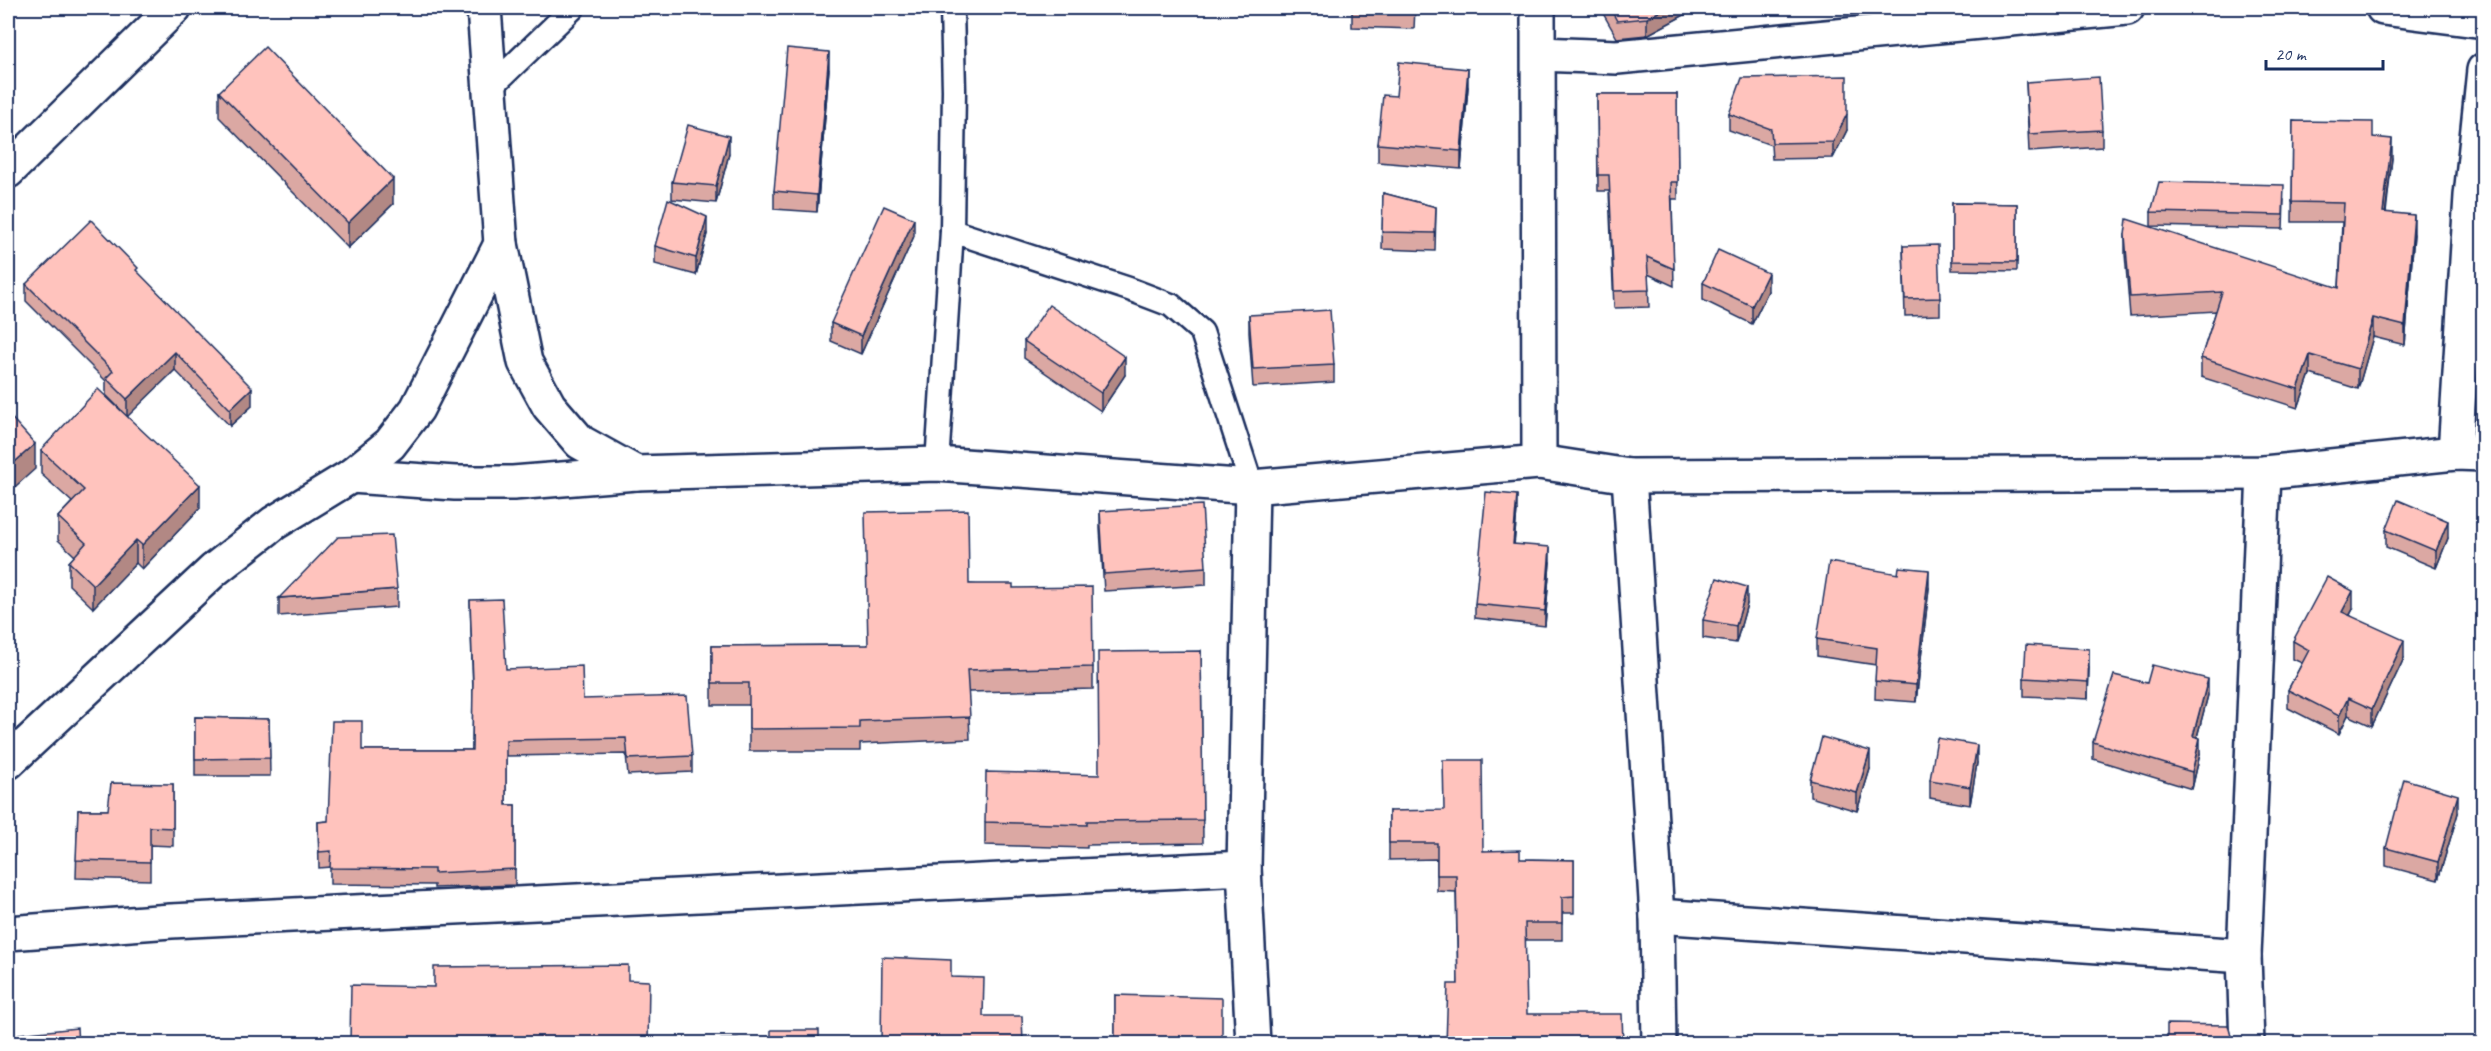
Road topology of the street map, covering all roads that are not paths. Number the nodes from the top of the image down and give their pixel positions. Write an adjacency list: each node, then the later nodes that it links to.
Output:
1 (174, 8): 12 (street)
2 (484, 8): 11 (street)
3 (573, 8): 11 (lane)
4 (952, 8): 13 (lane)
5 (1538, 8): 9 (street)
6 (2127, 8): 9 (street)
7 (2383, 8): 8 (street)
8 (2484, 21)
9 (1539, 54): 16 (street)
10 (2484, 70): 15 (street)
11 (491, 87): 14 (street)
12 (8, 171)
13 (952, 231): 17 (lane); 22 (lane)
14 (501, 244): 18 (street); 20 (street)
15 (2469, 454): 19 (street)
16 (1539, 462): 21 (street); 22 (street)
17 (937, 464): 18 (street); 22 (street)
18 (636, 472): 20 (street)
19 (2264, 473): 21 (street); 27 (street)
20 (351, 476): 23 (street)
21 (1629, 476): 25 (street)
22 (1252, 487): 24 (street)
23 (8, 762)
24 (1244, 868): 26 (street); 28 (street)
25 (1658, 916): 27 (street); 29 (street)
26 (8, 933)
27 (2244, 956): 30 (street)
28 (1253, 1044)
29 (1659, 1044)
30 (2247, 1044)

